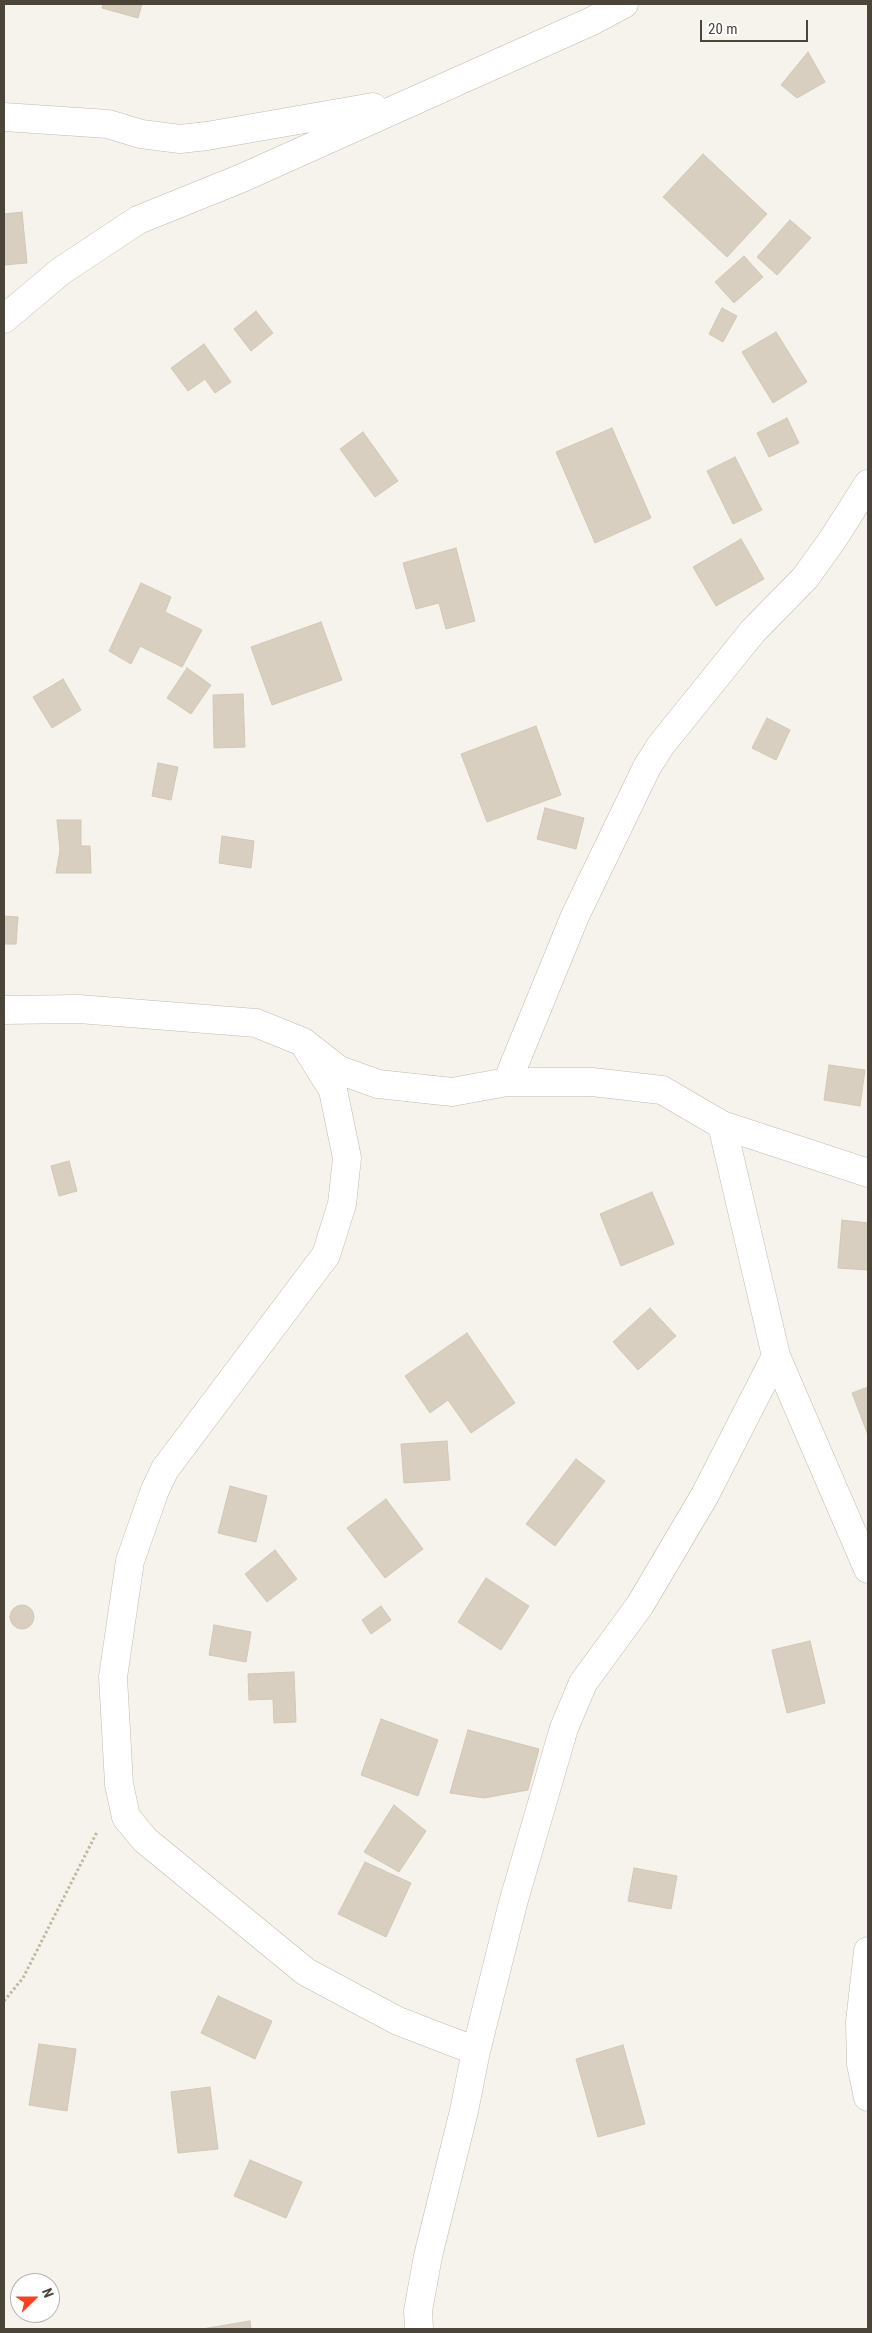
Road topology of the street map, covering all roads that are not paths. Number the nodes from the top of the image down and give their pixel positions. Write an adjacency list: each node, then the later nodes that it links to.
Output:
1 (624, 4): 2 (street)
2 (592, 12): 3 (street)
3 (412, 101): 4 (street); 5 (street)
4 (4, 117)
5 (4, 318)
6 (868, 484): 9 (street)
7 (4, 1010): 8 (street)
8 (302, 1042): 9 (street); 15 (street)
9 (507, 1082): 10 (street)
10 (722, 1125): 11 (street); 12 (street)
11 (868, 1173)
12 (776, 1356): 13 (street); 15 (street)
13 (868, 1569)
14 (868, 1951): 16 (street)
15 (476, 2051): 17 (street)
16 (868, 2097)
17 (419, 2329)

